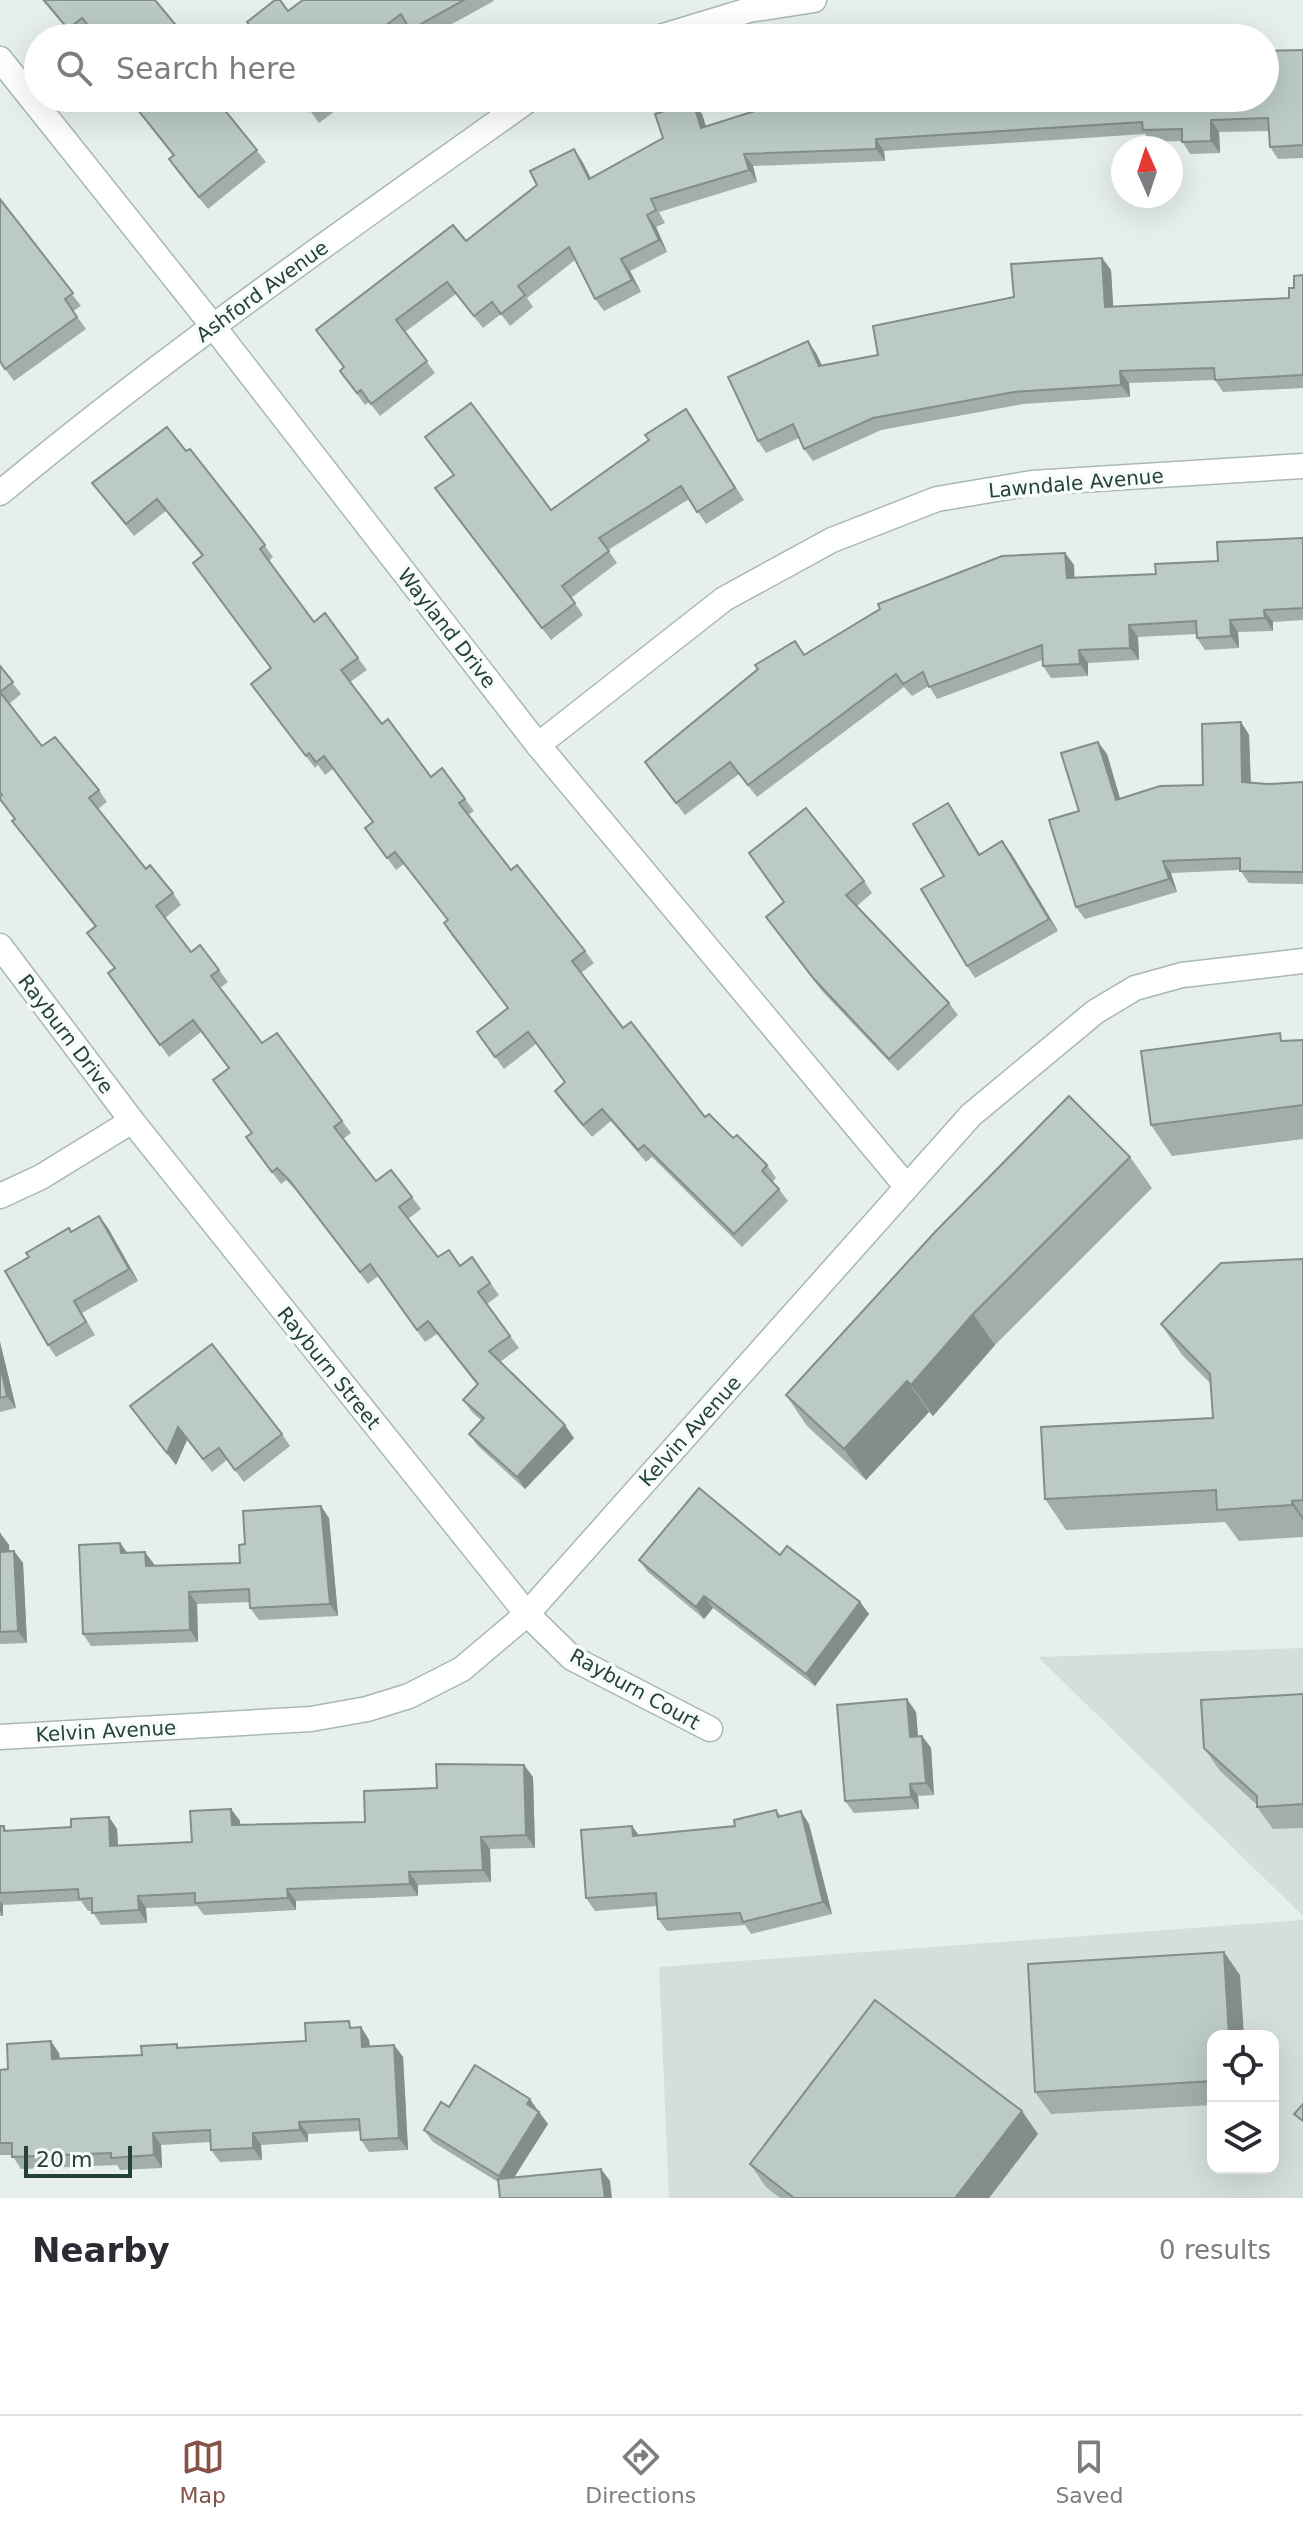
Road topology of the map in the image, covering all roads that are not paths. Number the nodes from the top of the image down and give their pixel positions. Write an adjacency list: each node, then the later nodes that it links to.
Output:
1 (814, 0): 2 (street)
2 (703, 24)
3 (0, 59): 4 (street, Wayland Drive)
4 (24, 89)
5 (42, 112): 7 (street, Wayland Drive)
6 (511, 112): 7 (street, Ashford Avenue)
7 (213, 326): 9 (street, Ashford Avenue); 10 (street, Wayland Drive)
8 (1303, 466): 10 (street, Lawndale Avenue)
9 (0, 493)
10 (538, 745): 14 (street, Wayland Drive)
11 (0, 946): 13 (street, Rayburn Drive)
12 (1303, 961): 14 (street, Kelvin Avenue)
13 (132, 1121): 15 (street); 16 (street, Rayburn Street)
14 (907, 1187): 16 (street, Kelvin Avenue)
15 (0, 1196)
16 (527, 1614): 17 (street, Rayburn Court); 18 (street, Kelvin Avenue)
17 (710, 1729)
18 (0, 1737)

